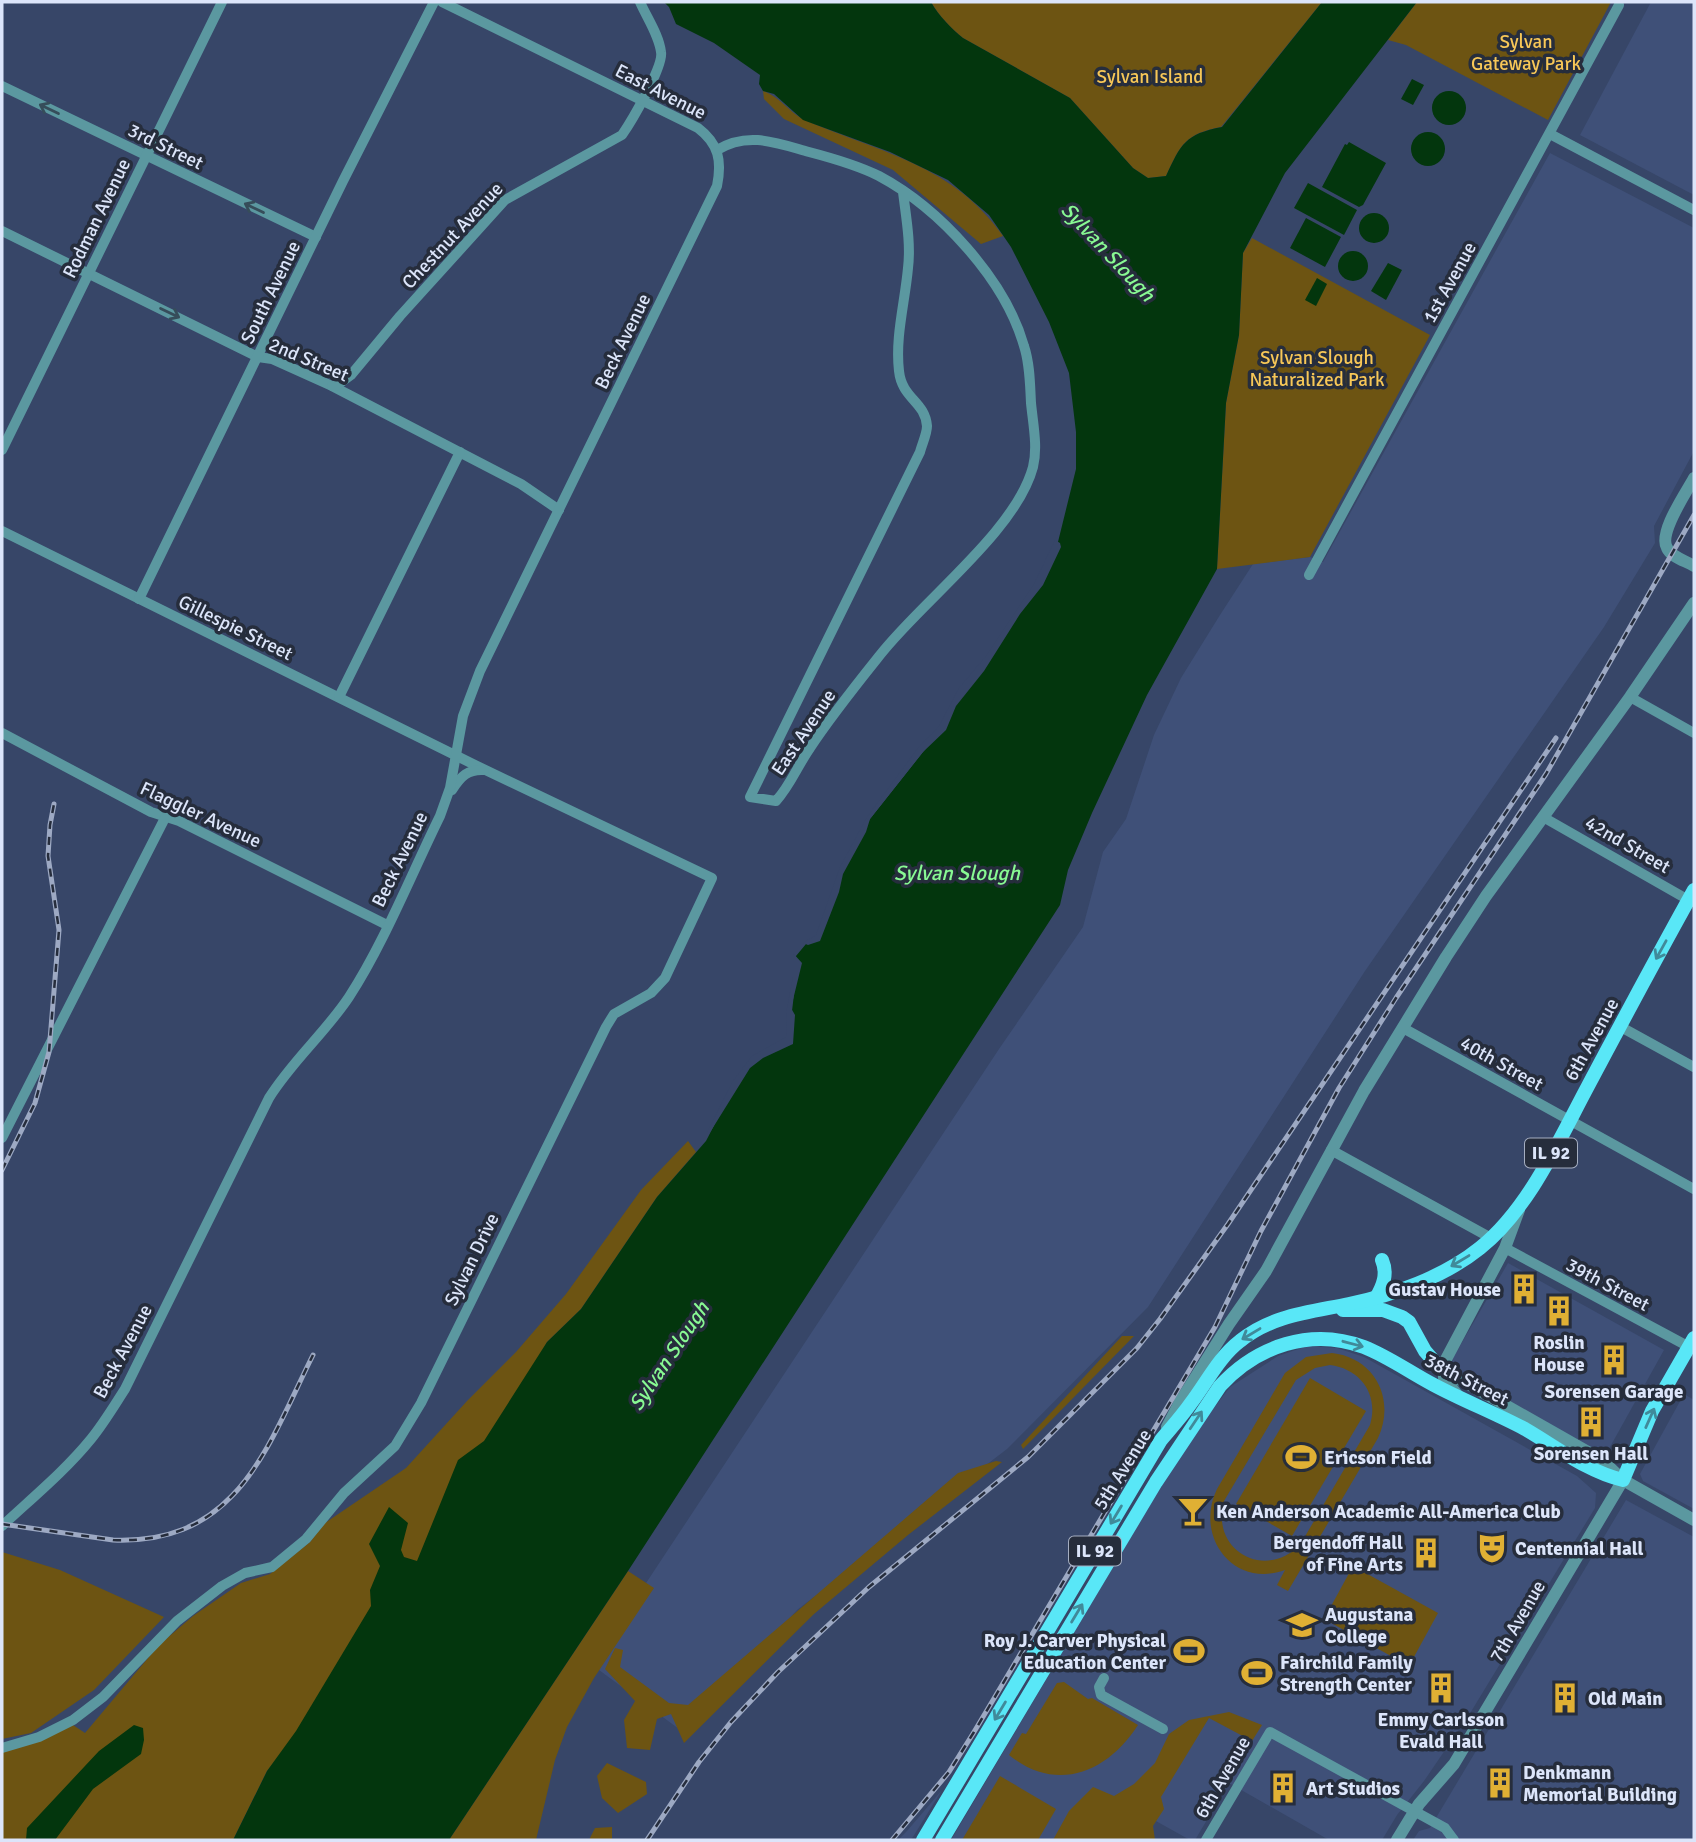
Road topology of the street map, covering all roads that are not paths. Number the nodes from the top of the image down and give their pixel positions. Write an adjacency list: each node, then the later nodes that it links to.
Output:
1 (222, 2): 10 (street, Rodman Avenue)
2 (434, 2): 14 (street, South Avenue)
3 (442, 2): 7 (street, East Avenue)
4 (640, 2): 7 (street, Chestnut Avenue)
5 (1619, 5): 8 (street, 1st Avenue)
6 (2, 86): 10 (street, 3rd Street, one-way to 6)
7 (642, 100): 9 (street, East Avenue); 17 (street, Chestnut Avenue)
8 (1550, 134): 12 (street); 24 (street, 1st Avenue)
9 (717, 150): 11 (street, East Avenue); 21 (street, Beck Avenue)
10 (146, 156): 14 (street, 3rd Street, one-way to 10); 15 (street, Rodman Avenue)
11 (903, 192): 11 (street, East Avenue)
12 (1694, 210)
13 (2, 231): 15 (street, 2nd Street)
14 (316, 237): 16 (street, South Avenue)
15 (89, 273): 16 (street, 2nd Street, one-way to 16); 18 (street, Rodman Avenue)
16 (258, 357): 17 (street, 2nd Street); 25 (street, South Avenue)
17 (332, 386): 19 (street, 2nd Street)
18 (2, 450)
19 (460, 452): 21 (street, 2nd Street); 27 (street)
20 (1694, 478): 23 (street)
21 (559, 510): 31 (street, Beck Avenue)
22 (2, 531): 25 (street, Gillespie Street)
23 (1694, 566)
24 (1310, 575)
25 (139, 598): 27 (street, Gillespie Street)
26 (1694, 603): 28 (street)
27 (339, 696): 31 (street, Gillespie Street)
28 (1630, 697): 30 (street); 35 (street)
29 (2, 733): 34 (street, Flaggler Avenue)
30 (1694, 733)
31 (455, 755): 32 (street, Sylvan Drive); 33 (street, Beck Avenue)
32 (485, 769): 33 (street); 61 (street, Sylvan Drive)
33 (445, 803): 37 (street, Beck Avenue)
34 (166, 816): 37 (street, Flaggler Avenue); 42 (street)
35 (1543, 817): 36 (street, 42nd Street); 39 (street)
36 (1692, 898): 38 (main road, 6th Avenue / IL 92, one-way to 38)
37 (387, 925): 58 (street, Beck Avenue)
38 (1621, 1027): 40 (street); 41 (main road, 6th Avenue / IL 92)
39 (1403, 1028): 41 (street, 40th Street); 43 (street)
40 (1694, 1067)
41 (1569, 1120): 44 (street, 40th Street); 45 (main road, 6th Avenue / IL 92)
42 (2, 1138)
43 (1331, 1150): 46 (street); 55 (street)
44 (1694, 1189)
45 (1520, 1206): 46 (main road, 6th Avenue / IL 92); 47 (street, 6th Avenue)
46 (1491, 1238): 49 (main road, 6th Avenue / IL 92, one-way to 49)
47 (1505, 1248): 52 (street, 39th Street); 53 (street, 6th Avenue)
48 (1382, 1260): 49 (main road)
49 (1376, 1298): 50 (main road, 6th Avenue / IL 92)
50 (1314, 1310): 53 (main road); 55 (main road, 5th Avenue / IL 92, one-way to 55)
51 (1286, 1344): 54 (main road, 38th Street / IL 92, one-way to 54); 64 (main road, 5th Avenue / IL 92, one-way to 51)
52 (1692, 1345): 56 (main road, 7th Avenue, one-way to 52)
53 (1442, 1369): 54 (street); 56 (street, 38th Street)
54 (1458, 1396): 56 (main road, 38th Street / IL 92)
55 (1161, 1440): 63 (main road, 5th Avenue / IL 92, one-way to 63)
56 (1623, 1480): 57 (street, 38th Street); 62 (street, 7th Avenue)
57 (1694, 1520)
58 (2, 1526)
59 (1104, 1678): 60 (street)
60 (1163, 1729)
61 (2, 1748)
62 (1415, 1811): 65 (street, 6th Avenue); 66 (street, 7th Avenue); 67 (street)
63 (923, 1840)
64 (942, 1840)
65 (1206, 1840)
66 (1397, 1840)
67 (1454, 1840)

